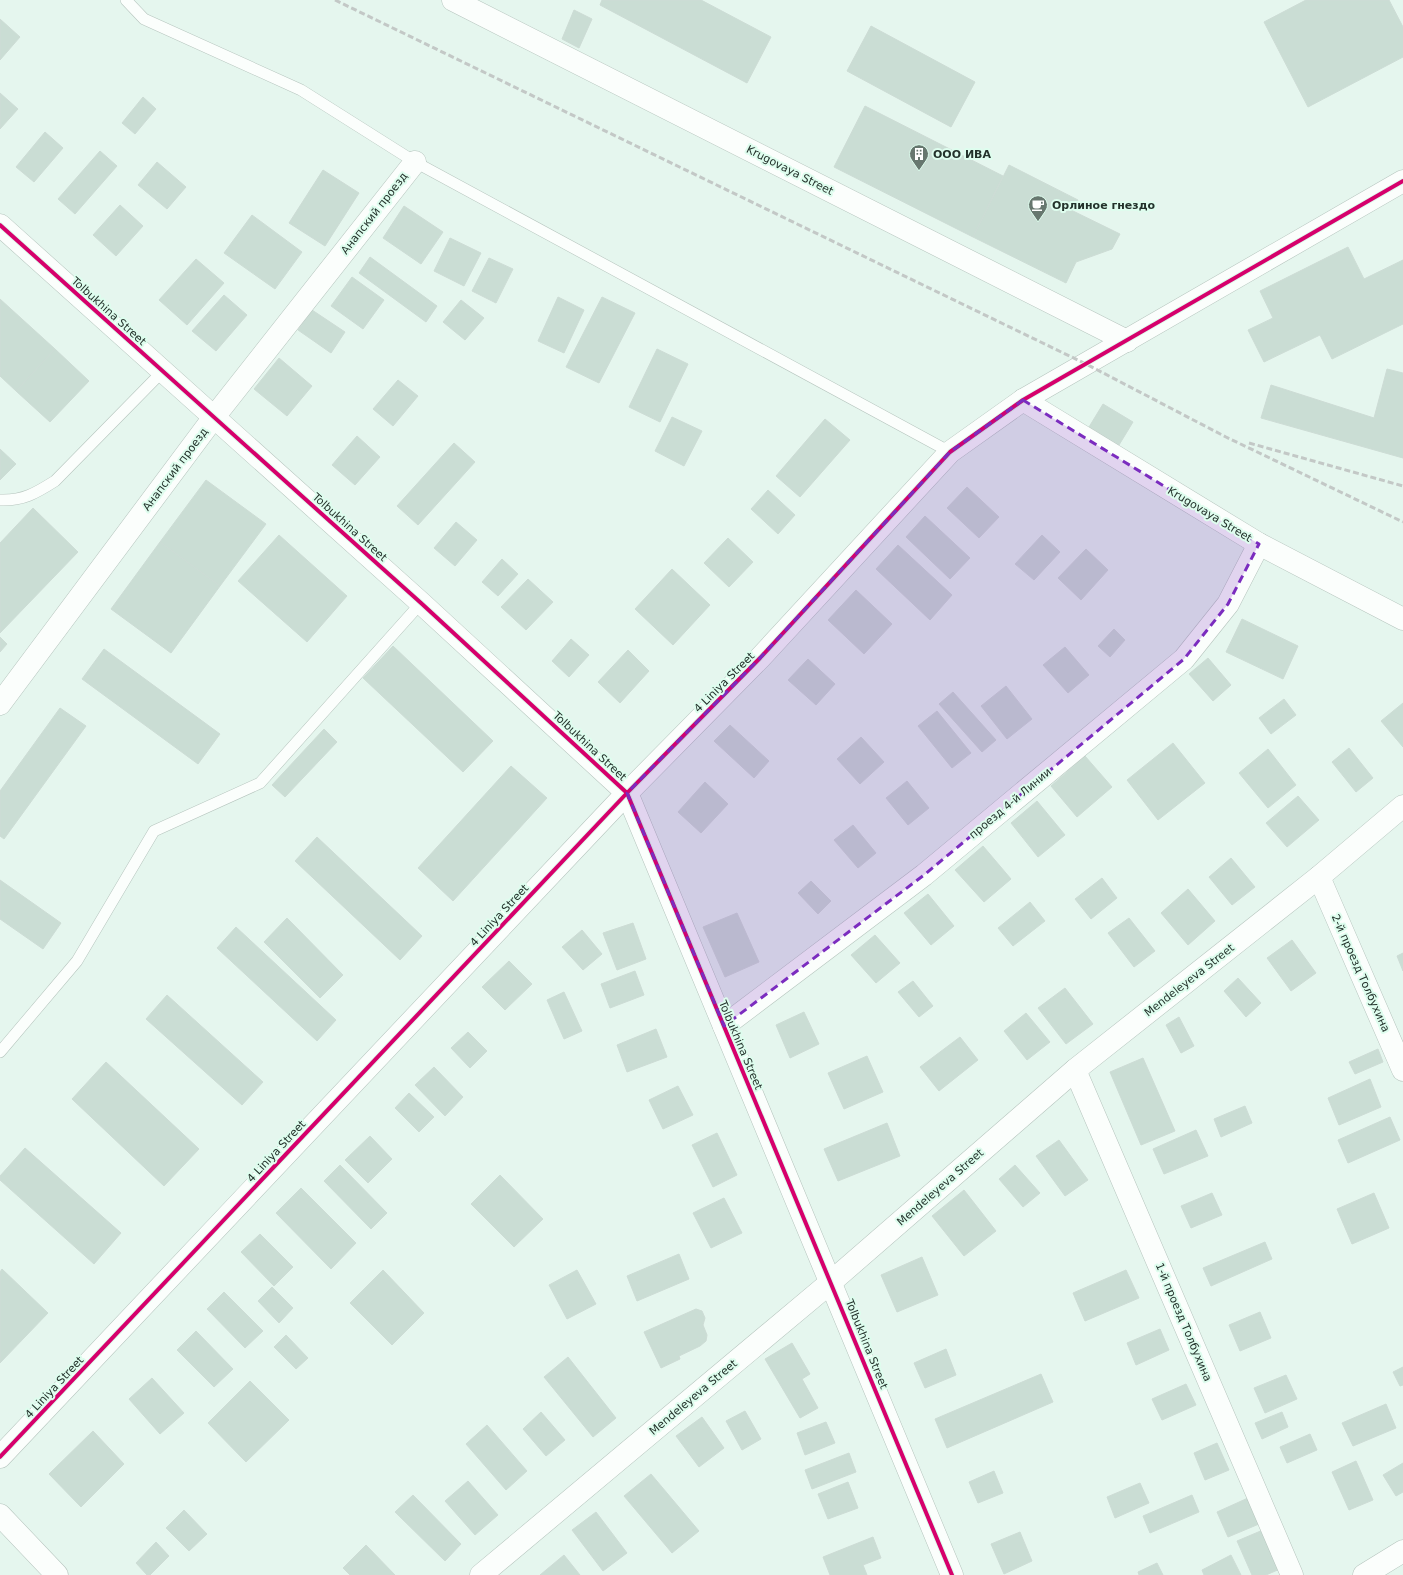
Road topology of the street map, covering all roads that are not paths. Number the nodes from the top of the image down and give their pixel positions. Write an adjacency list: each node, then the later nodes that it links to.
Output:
1 (126, 0): 3 (lane)
2 (453, 0): 6 (street, Krugovaya Street)
3 (415, 162): 9 (street, Анапский проезд); 10 (lane)
4 (1403, 181): 6 (street, 4 Liniya Street)
5 (0, 225): 7 (street, Tolbukhina Street)
6 (1127, 341): 8 (street, 4 Liniya Street)
7 (163, 371): 9 (street, Tolbukhina Street); 11 (lane)
8 (1023, 400): 10 (street, 4 Liniya Street); 12 (street, Krugovaya Street)
9 (214, 417): 13 (street, Tolbukhina Street); 15 (street, Анапский проезд)
10 (950, 452): 16 (street, 4 Liniya Street)
11 (0, 500)
12 (1260, 544): 14 (street, Krugovaya Street); 19 (street, проезд 4-й Линии)
13 (421, 603): 16 (street, Tolbukhina Street); 20 (lane)
14 (1403, 619)
15 (0, 704)
16 (627, 792): 19 (street, Tolbukhina Street); 24 (street, 4 Liniya Street)
17 (1403, 806): 18 (street, Mendeleyeva Street)
18 (1319, 877): 21 (street, Mendeleyeva Street); 22 (street, 2-й проезд Толбухина)
19 (724, 1026): 23 (street, Tolbukhina Street)
20 (0, 1052)
21 (1075, 1070): 23 (street, Mendeleyeva Street); 30 (street, 1-й проезд Толбухина)
22 (1403, 1070)
23 (831, 1282): 28 (street, Mendeleyeva Street); 29 (street, Tolbukhina Street)
24 (0, 1457)
25 (0, 1515): 27 (street)
26 (1403, 1551): 31 (street)
27 (57, 1575)
28 (482, 1575)
29 (952, 1575)
30 (1292, 1575)
31 (1364, 1575)

